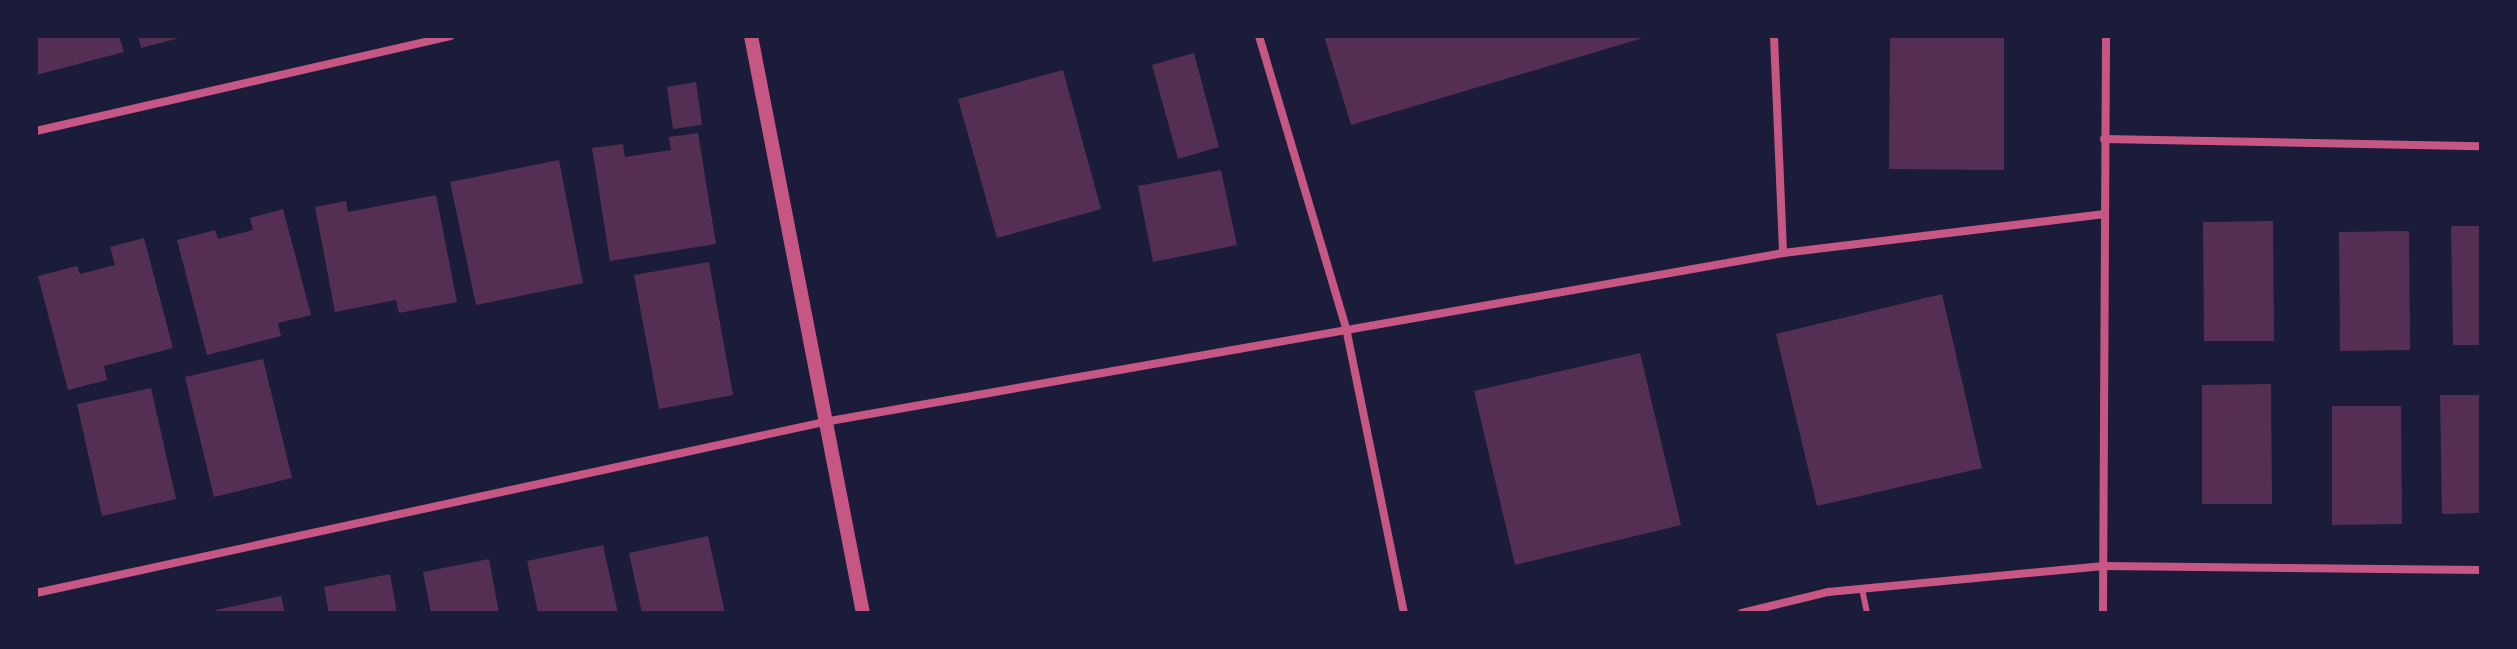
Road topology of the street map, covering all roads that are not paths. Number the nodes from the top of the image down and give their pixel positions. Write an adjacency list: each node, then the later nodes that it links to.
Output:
1 (450, 36): 6 (street)
2 (751, 36): 12 (street)
3 (1259, 36): 11 (street)
4 (1774, 36): 10 (street)
5 (2106, 36): 7 (street)
6 (36, 131)
7 (2104, 139): 8 (street); 9 (street)
8 (2481, 146)
9 (2103, 214): 10 (street); 13 (street)
10 (1783, 253): 11 (street)
11 (1346, 328): 12 (street); 18 (street)
12 (824, 422): 16 (street); 17 (street)
13 (2104, 566): 14 (street); 15 (street); 21 (street)
14 (2481, 570)
15 (1862, 589): 19 (street); 20 (lane)
16 (36, 593)
17 (863, 613)
18 (1404, 613)
19 (1742, 613)
20 (1867, 613)
21 (2103, 613)

